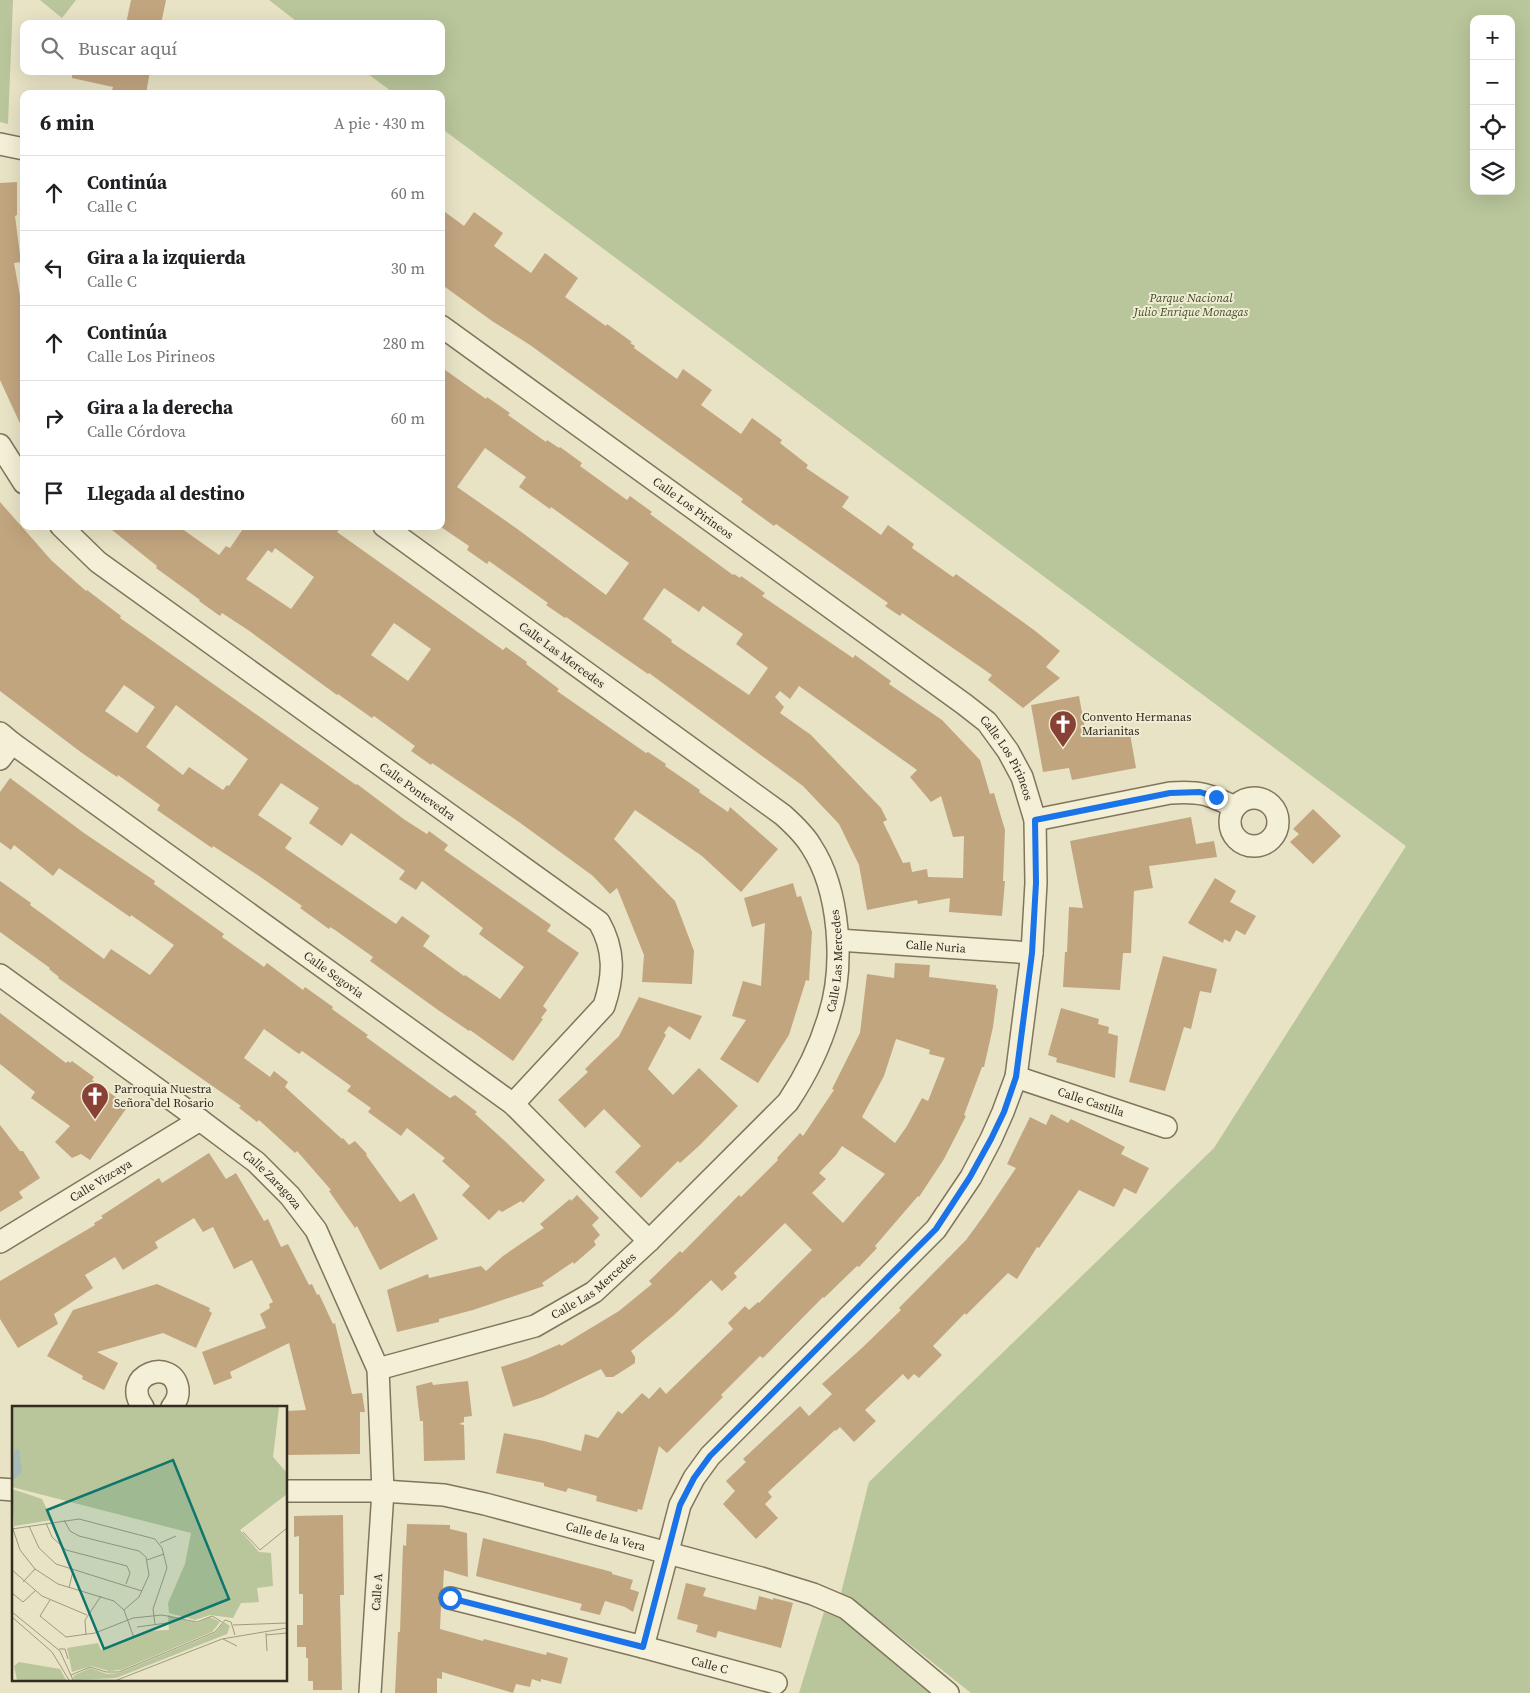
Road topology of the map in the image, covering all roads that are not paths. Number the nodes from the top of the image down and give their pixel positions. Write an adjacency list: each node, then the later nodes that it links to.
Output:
1 (0, 144): 2 (street)
2 (20, 148)
3 (445, 329): 10 (street, Calle Los Pirineos)
4 (0, 445): 5 (street)
5 (20, 477)
6 (65, 530): 15 (street, Calle Pontevedra)
7 (390, 530): 11 (street, Calle Las Mercedes)
8 (4, 745): 15 (street, Calle Segovia)
9 (1235, 807): 10 (street)
10 (1035, 820): 12 (street, Calle Los Pirineos)
11 (838, 940): 12 (street, Calle Nuria); 18 (street, Calle Las Mercedes)
12 (1032, 953): 14 (street, Calle Los Pirineos)
13 (0, 975): 16 (street, Calle Zaragoza)
14 (1016, 1077): 17 (street, Calle Castilla); 25 (street, Calle Los Pirineos)
15 (513, 1104): 18 (street, Calle Segovia)
16 (200, 1120): 19 (street, Calle Vizcaya); 20 (street, Calle Zaragoza)
17 (1166, 1127)
18 (649, 1241): 20 (street, Calle Las Mercedes)
19 (0, 1242)
20 (378, 1369): 24 (street, Calle Zaragoza)
21 (143, 1406): 22 (street)
22 (173, 1406)
23 (288, 1491): 24 (street, Calle de la Vera)
24 (383, 1491): 25 (street, Calle de la Vera); 29 (street, Calle A)
25 (667, 1553): 27 (street); 30 (street, Calle de la Vera)
26 (450, 1598): 27 (street, Calle C)
27 (643, 1647): 28 (street, Calle C)
28 (776, 1684)
29 (370, 1693)
30 (948, 1693)

